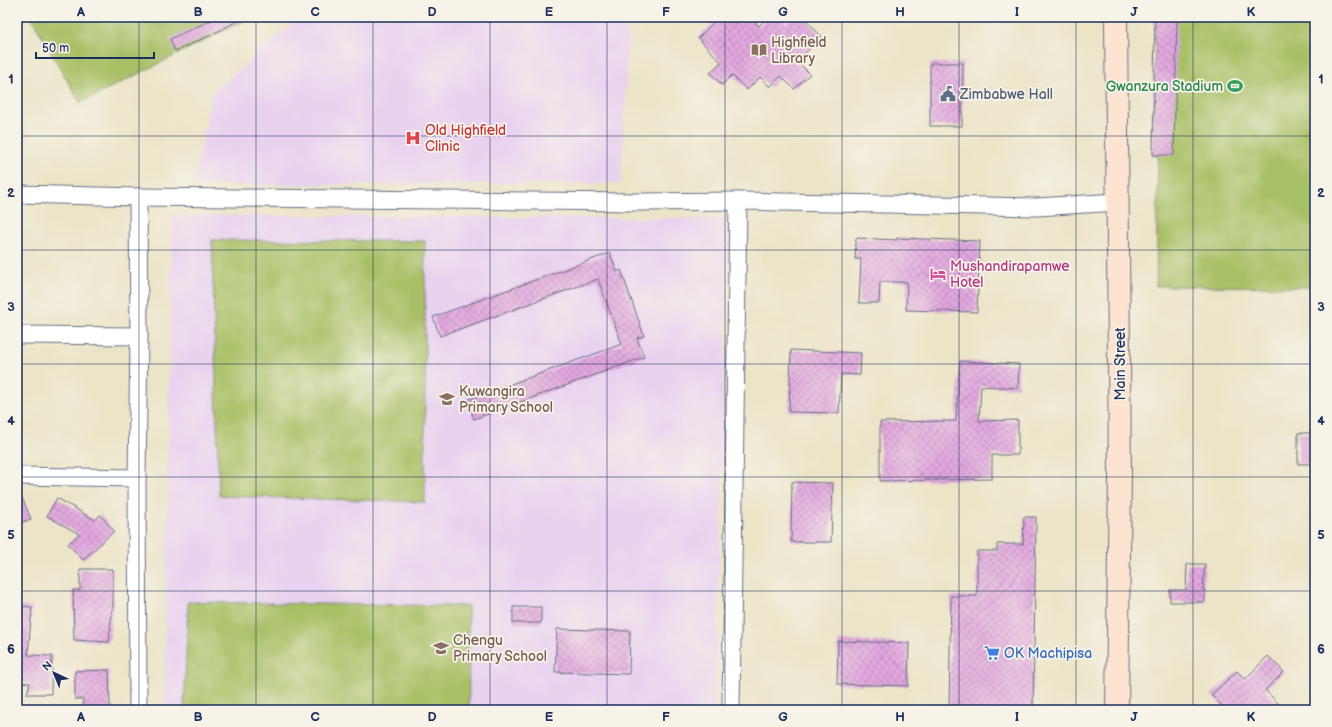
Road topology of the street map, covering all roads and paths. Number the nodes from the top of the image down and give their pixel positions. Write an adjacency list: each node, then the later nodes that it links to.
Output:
1 (1116, 17): 5 (street, Main Street)
2 (17, 194): 3 (street)
3 (138, 197): 4 (street); 7 (street)
4 (738, 201): 5 (street); 11 (street)
5 (1118, 202): 12 (street, Main Street)
6 (17, 335): 7 (street)
7 (139, 336): 9 (street)
8 (17, 476): 9 (street)
9 (137, 478): 10 (street)
10 (138, 710)
11 (731, 710)
12 (1116, 710)

